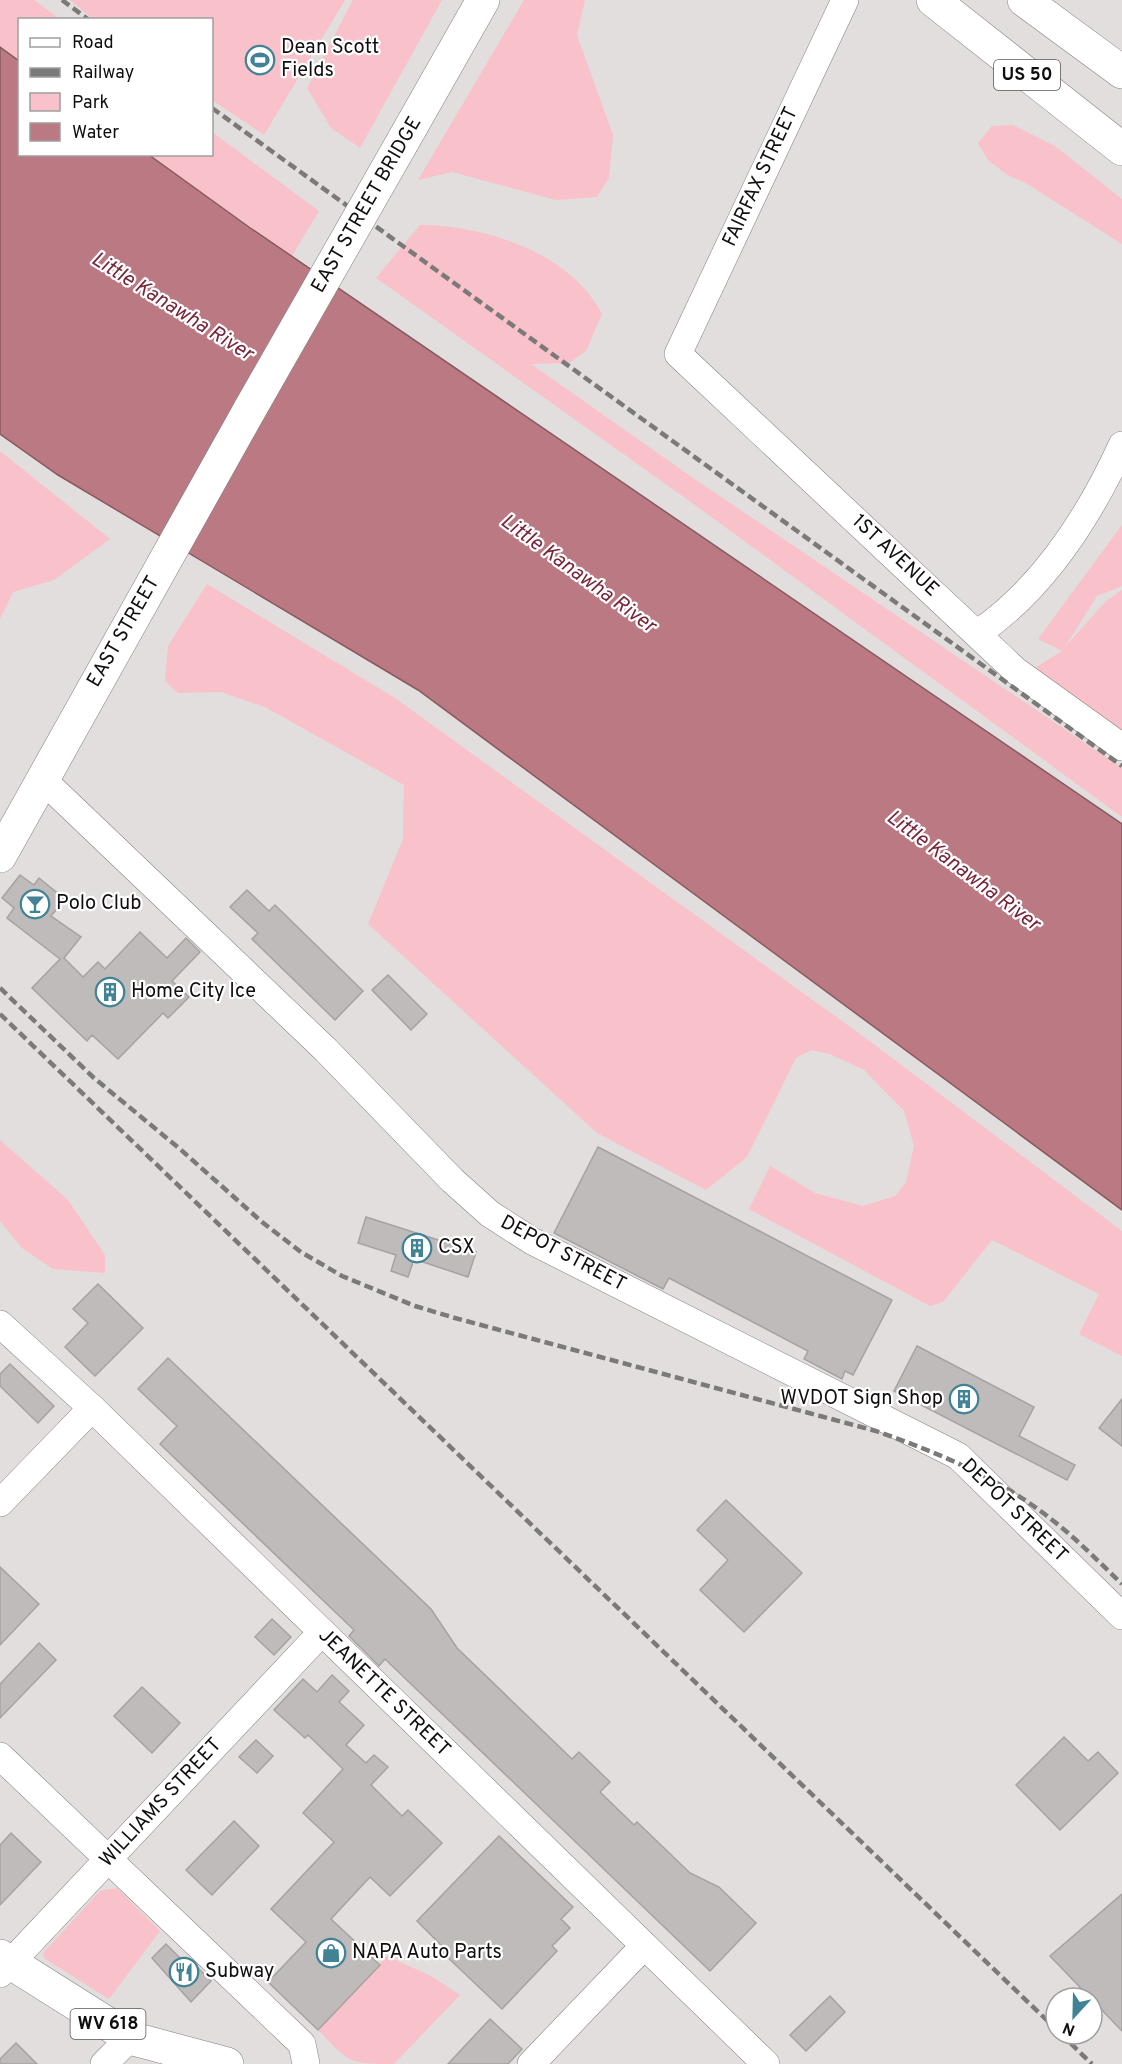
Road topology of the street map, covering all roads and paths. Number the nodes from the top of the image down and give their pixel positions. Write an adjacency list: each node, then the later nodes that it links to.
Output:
1 (483, 0): 8 (main road, EAST STREET BRIDGE, bridge)
2 (845, 0): 7 (street, FAIRFAX STREET)
3 (933, 0): 6 (main road, US 50)
4 (1024, 0): 5 (main road, US 50)
5 (1122, 72)
6 (1122, 149)
7 (678, 354): 10 (street, 1ST AVENUE)
8 (250, 409): 12 (main road, EAST STREET)
9 (1122, 445): 10 (street)
10 (978, 633): 11 (street, 1ST AVENUE)
11 (1122, 747)
12 (42, 779): 13 (main road, EAST STREET); 17 (street, DEPOT STREET)
13 (0, 856)
14 (0, 1324): 15 (street, JEANETTE STREET)
15 (92, 1408): 16 (street); 18 (street, JEANETTE STREET)
16 (0, 1503)
17 (1122, 1616)
18 (322, 1632): 20 (street, WILLIAMS STREET); 21 (street, JEANETTE STREET)
19 (0, 1756): 20 (street)
20 (108, 1859): 22 (street, WILLIAMS STREET); 26 (street)
21 (644, 1946): 27 (street); 28 (street, JEANETTE STREET)
22 (3, 1964): 23 (main road, WV 618)
23 (130, 2038): 24 (street); 25 (main road, WV 618)
24 (104, 2064)
25 (227, 2064)
26 (306, 2064)
27 (531, 2064)
28 (766, 2064)

